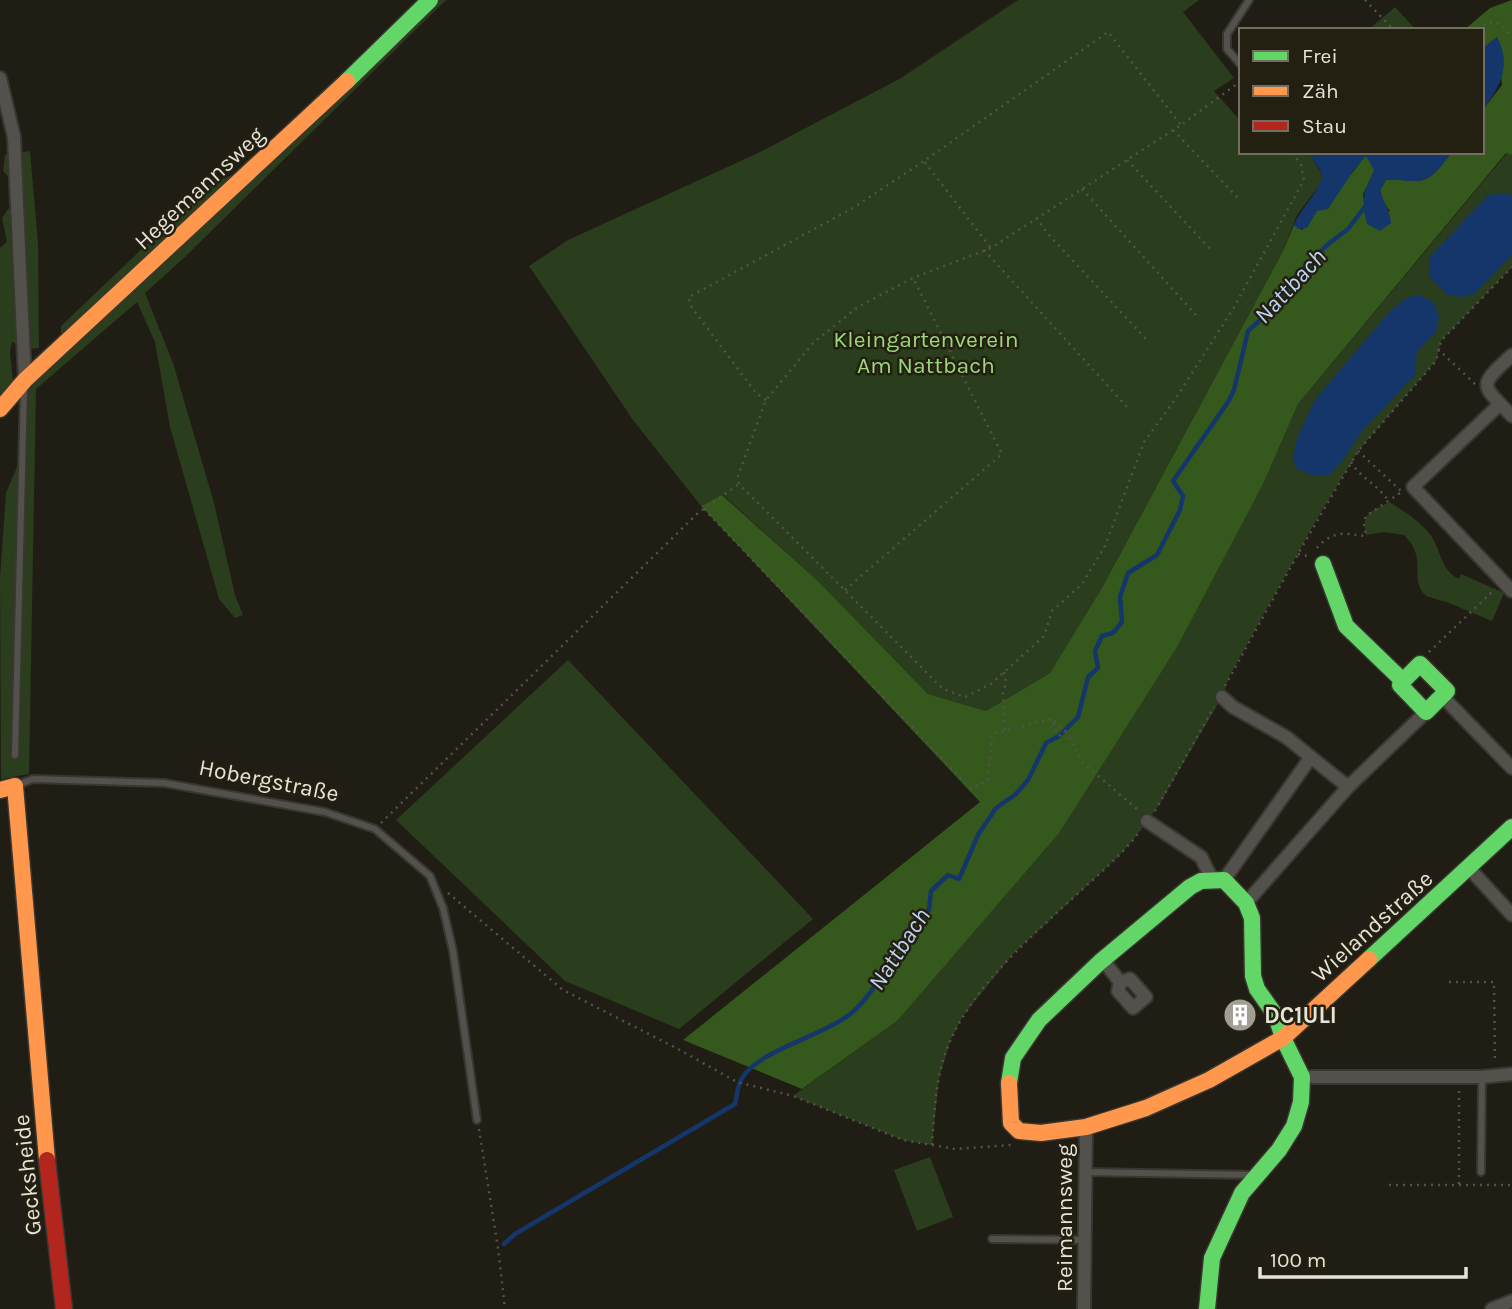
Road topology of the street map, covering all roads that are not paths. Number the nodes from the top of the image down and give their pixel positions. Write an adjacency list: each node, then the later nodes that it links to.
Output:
1 (430, 0): 6 (street, Hegemannsweg)
2 (1249, 0): 3 (lane)
3 (1239, 63)
4 (0, 78): 6 (street)
5 (1512, 355): 7 (street)
6 (25, 380): 8 (street, Hegemannsweg); 16 (lane)
7 (1500, 404): 9 (street); 11 (street)
8 (0, 409)
9 (1512, 416)
10 (1318, 561): 12 (street)
11 (1508, 587)
12 (1403, 681): 13 (street); 15 (street)
13 (1442, 696): 15 (street); 18 (street)
14 (1222, 697): 17 (street)
15 (1426, 712): 20 (street)
16 (15, 755)
17 (1311, 757): 20 (street); 24 (street)
18 (1512, 768)
19 (8, 788): 33 (lane, Hobergstraße); 41 (street, Gecksheide)
20 (1348, 788): 25 (street)
21 (1147, 821): 24 (street)
22 (1512, 827): 23 (street, Wielandstraße)
23 (1469, 868): 26 (street); 29 (street, Wielandstraße)
24 (1218, 880): 25 (street); 27 (street)
25 (1246, 903): 29 (street)
26 (1512, 915)
27 (1102, 959): 28 (street); 34 (street, Wielandstraße)
28 (1120, 982)
29 (1283, 1038): 31 (street); 34 (street, Wielandstraße)
30 (1512, 1074): 32 (street)
31 (1302, 1077): 32 (street); 37 (street)
32 (1482, 1077): 36 (lane)
33 (477, 1120)
34 (1086, 1127): 35 (street, Reimannsweg)
35 (1085, 1172): 37 (lane); 39 (street, Reimannsweg)
36 (1481, 1172)
37 (1259, 1175): 43 (street)
38 (992, 1239): 39 (lane)
39 (1084, 1240): 42 (street, Reimannsweg)
40 (1512, 1301): 44 (street)
41 (64, 1309)
42 (1084, 1309)
43 (1207, 1309)
44 (1492, 1309)

